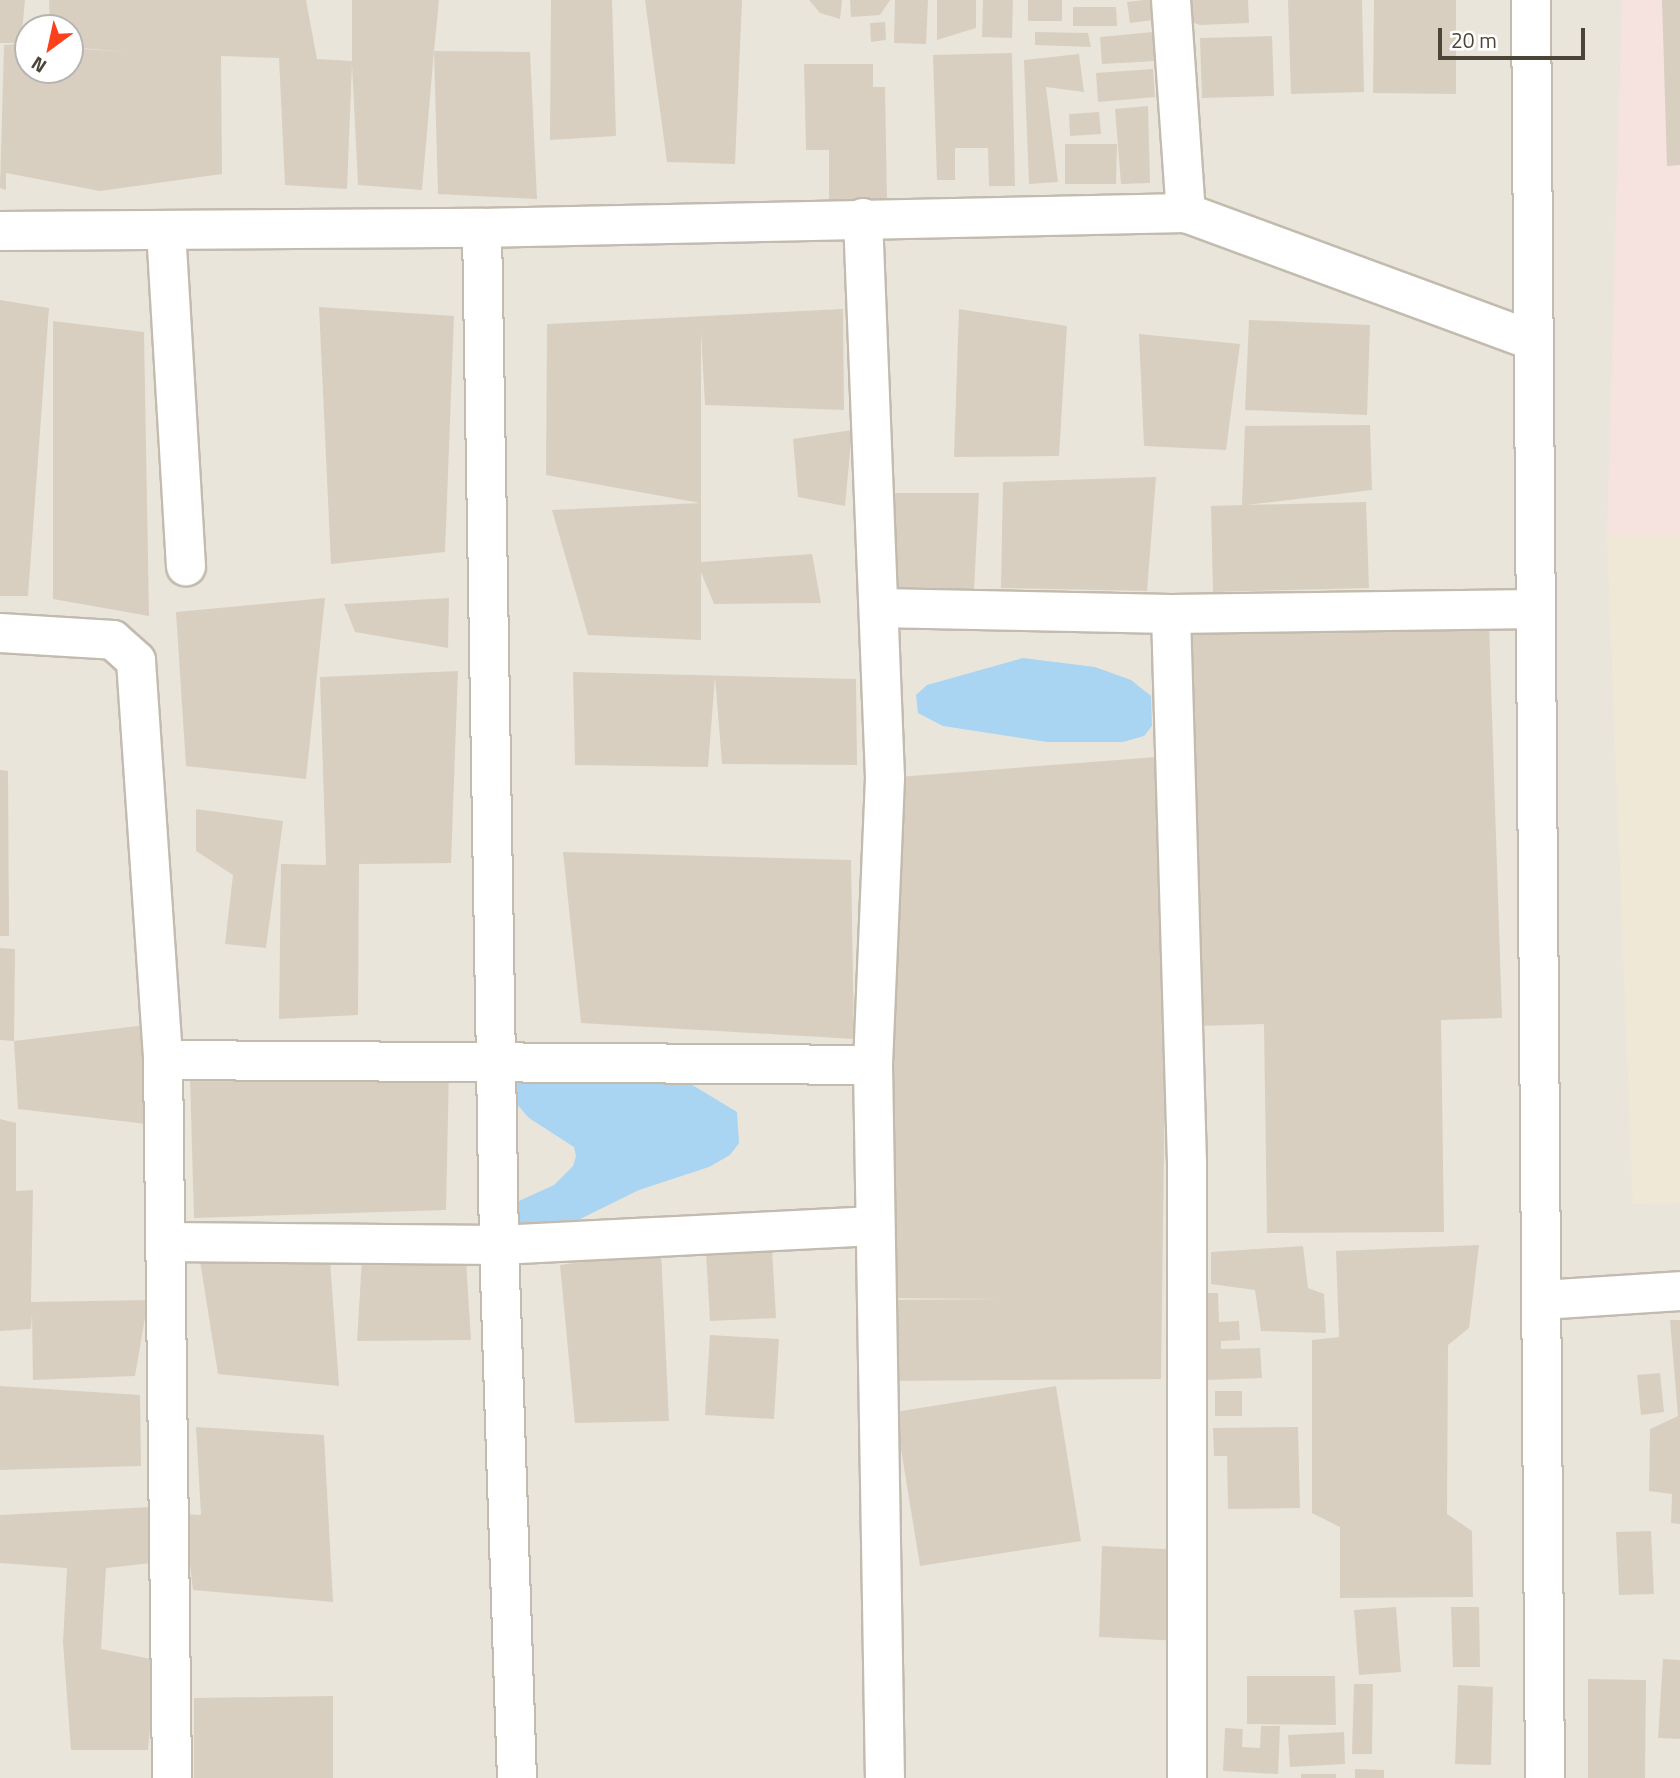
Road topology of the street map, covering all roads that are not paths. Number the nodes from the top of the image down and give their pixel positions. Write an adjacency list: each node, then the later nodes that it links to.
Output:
1 (1171, 0): 3 (street)
2 (1531, 0): 8 (street)
3 (1186, 213): 4 (street); 8 (street)
4 (863, 218): 5 (street); 10 (street)
5 (482, 229): 6 (street); 15 (street)
6 (166, 230): 7 (street); 9 (street)
7 (0, 231)
8 (1533, 341): 11 (street)
9 (186, 566)
10 (879, 608): 12 (street); 16 (street)
11 (1536, 609): 12 (street); 21 (street)
12 (1171, 614): 25 (street)
13 (0, 633): 14 (street)
14 (163, 1060): 15 (street); 18 (street)
15 (495, 1060): 16 (street); 19 (street)
16 (873, 1065): 17 (street)
17 (875, 1226): 19 (street); 24 (street)
18 (167, 1242): 19 (street); 22 (street)
19 (499, 1245): 23 (street)
20 (1680, 1292): 21 (street)
21 (1542, 1300): 26 (street)
22 (172, 1778)
23 (517, 1778)
24 (885, 1778)
25 (1186, 1778)
26 (1545, 1778)

